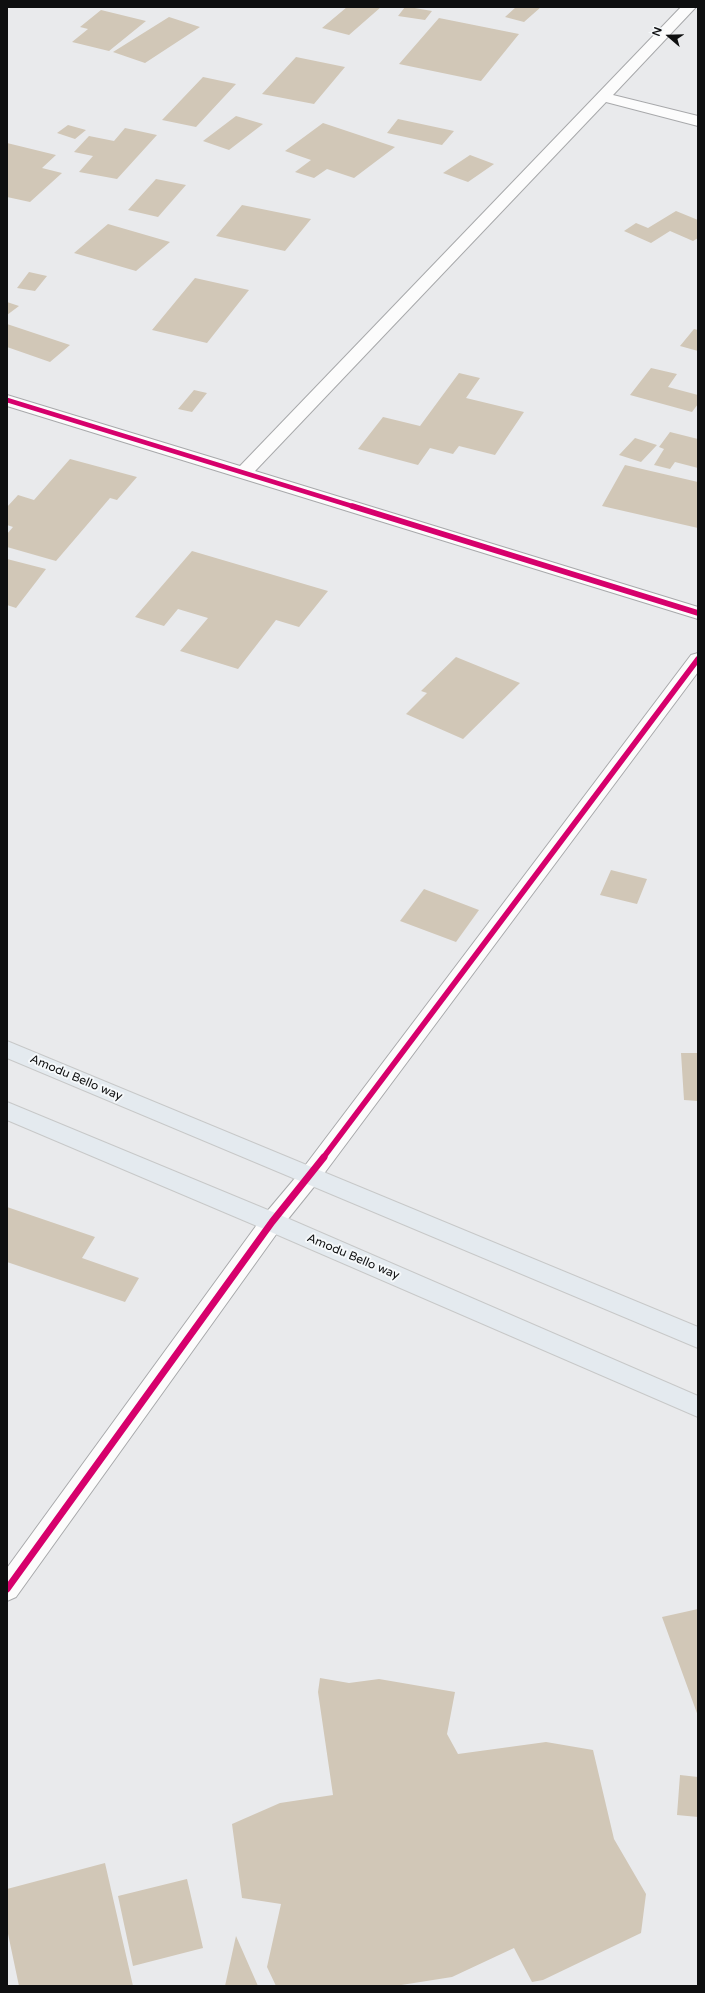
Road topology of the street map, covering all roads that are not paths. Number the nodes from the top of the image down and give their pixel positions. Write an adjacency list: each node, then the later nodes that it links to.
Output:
1 (690, 7): 2 (street)
2 (602, 97): 3 (street); 5 (street)
3 (698, 121)
4 (7, 400): 5 (street)
5 (243, 473): 6 (street)
6 (698, 613)
7 (698, 659): 10 (street)
8 (7, 1050): 10 (main road, Amodu Bello way)
9 (7, 1111): 11 (main road, Amodu Bello way)
10 (309, 1177): 11 (street); 12 (main road, Amodu Bello way)
11 (272, 1222): 13 (main road, Amodu Bello way); 14 (street)
12 (698, 1338)
13 (698, 1407)
14 (7, 1589)

